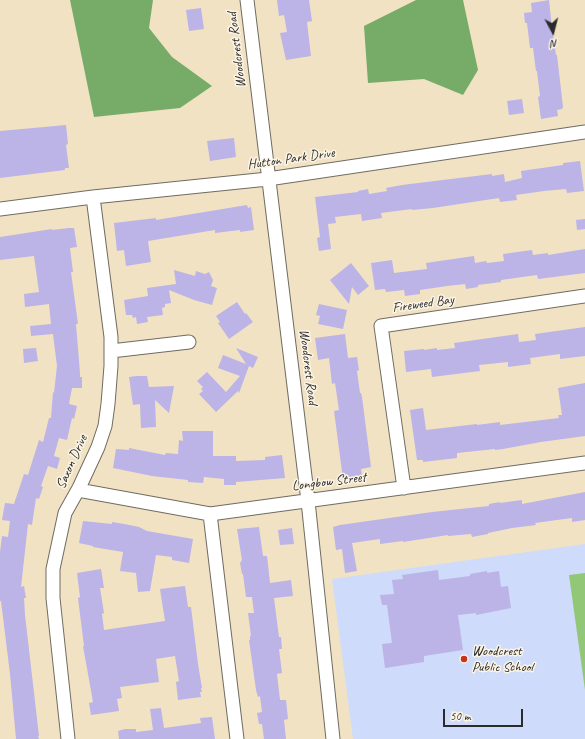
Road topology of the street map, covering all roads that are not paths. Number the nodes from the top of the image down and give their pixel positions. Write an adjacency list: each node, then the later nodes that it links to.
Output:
1 (247, 0): 3 (street, Woodcrest Road)
2 (585, 132): 3 (street, Hutton Park Drive)
3 (268, 179): 4 (street, Hutton Park Drive); 12 (street, Woodcrest Road)
4 (92, 197): 5 (street, Hutton Park Drive); 8 (street, Saxon Drive)
5 (0, 209)
6 (585, 296): 10 (street, Fireweed Bay)
7 (189, 342): 8 (street)
8 (111, 351): 11 (street, Saxon Drive)
9 (585, 464): 10 (street, Longbow Street)
10 (404, 488): 12 (street, Longbow Street)
11 (78, 490): 13 (street, Longbow Street); 14 (street, Saxon Drive)
12 (308, 501): 13 (street, Longbow Street); 16 (street, Woodcrest Road)
13 (210, 514): 15 (street)
14 (68, 739)
15 (237, 739)
16 (333, 739)

